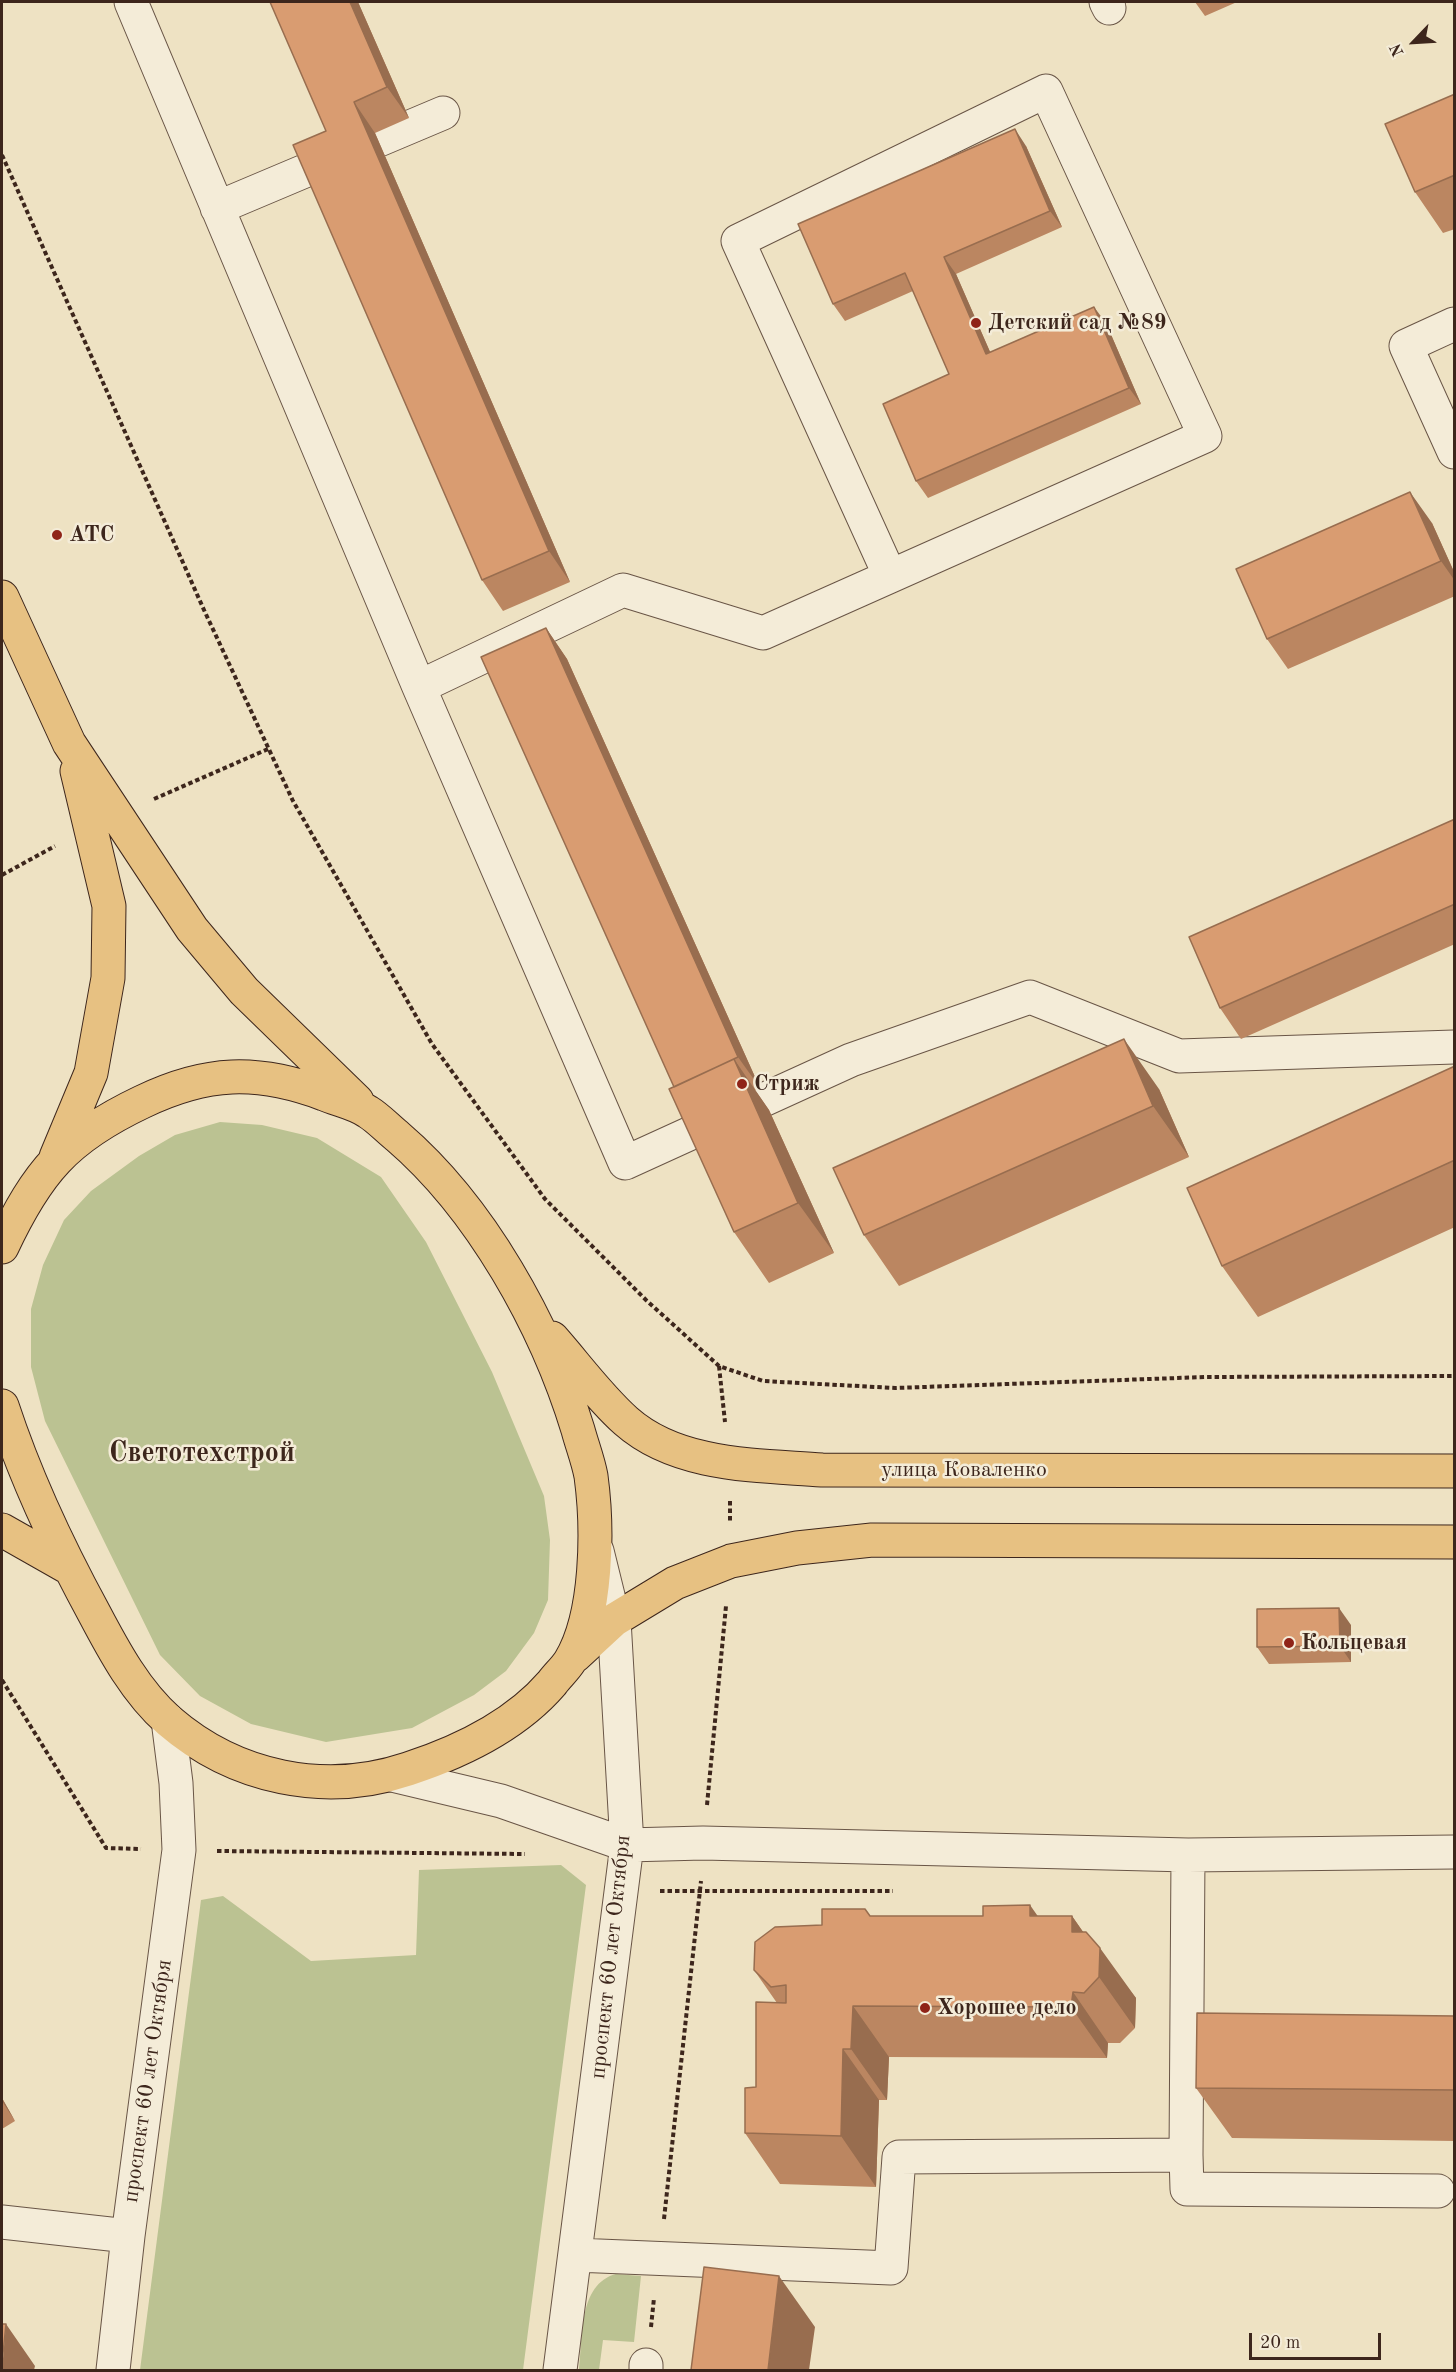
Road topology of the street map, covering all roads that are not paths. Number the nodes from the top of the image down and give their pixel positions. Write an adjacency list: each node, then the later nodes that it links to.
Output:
1 (131, 2): 5 (street)
2 (443, 113): 3 (street)
3 (379, 140)
4 (345, 154): 5 (street)
5 (217, 208): 10 (street)
6 (1455, 324): 7 (street)
7 (1455, 452)
8 (890, 576): 8 (street); 10 (street)
9 (2, 597): 11 (main road)
10 (419, 687): 12 (street)
11 (69, 743): 13 (main road); 14 (main road)
12 (1455, 1047)
13 (366, 1110): 14 (main road); 16 (main road)
14 (54, 1160): 15 (main road)
15 (2, 1247)
16 (532, 1315): 18 (main road, улица Коваленко); 21 (main road)
17 (2, 1406): 22 (main road)
18 (1455, 1471)
19 (2, 1530): 22 (main road)
20 (1455, 1542): 23 (main road)
21 (595, 1544): 23 (street, проспект 60 лет Октября); 24 (main road)
22 (69, 1568): 25 (main road)
23 (614, 1620): 24 (main road); 27 (street, проспект 60 лет Октября)
24 (571, 1660): 26 (main road)
25 (168, 1720): 26 (main road); 33 (street, проспект 60 лет Октября)
26 (392, 1775): 27 (street)
27 (627, 1845): 29 (street); 34 (street, проспект 60 лет Октября)
28 (1455, 1852): 29 (street)
29 (1188, 1855): 30 (street)
30 (1186, 2155): 31 (street); 34 (street)
31 (1438, 2191)
32 (2, 2222): 33 (street)
33 (128, 2236): 35 (street, проспект 60 лет Октября)
34 (575, 2255): 36 (street, проспект 60 лет Октября)
35 (113, 2370)
36 (560, 2370)

